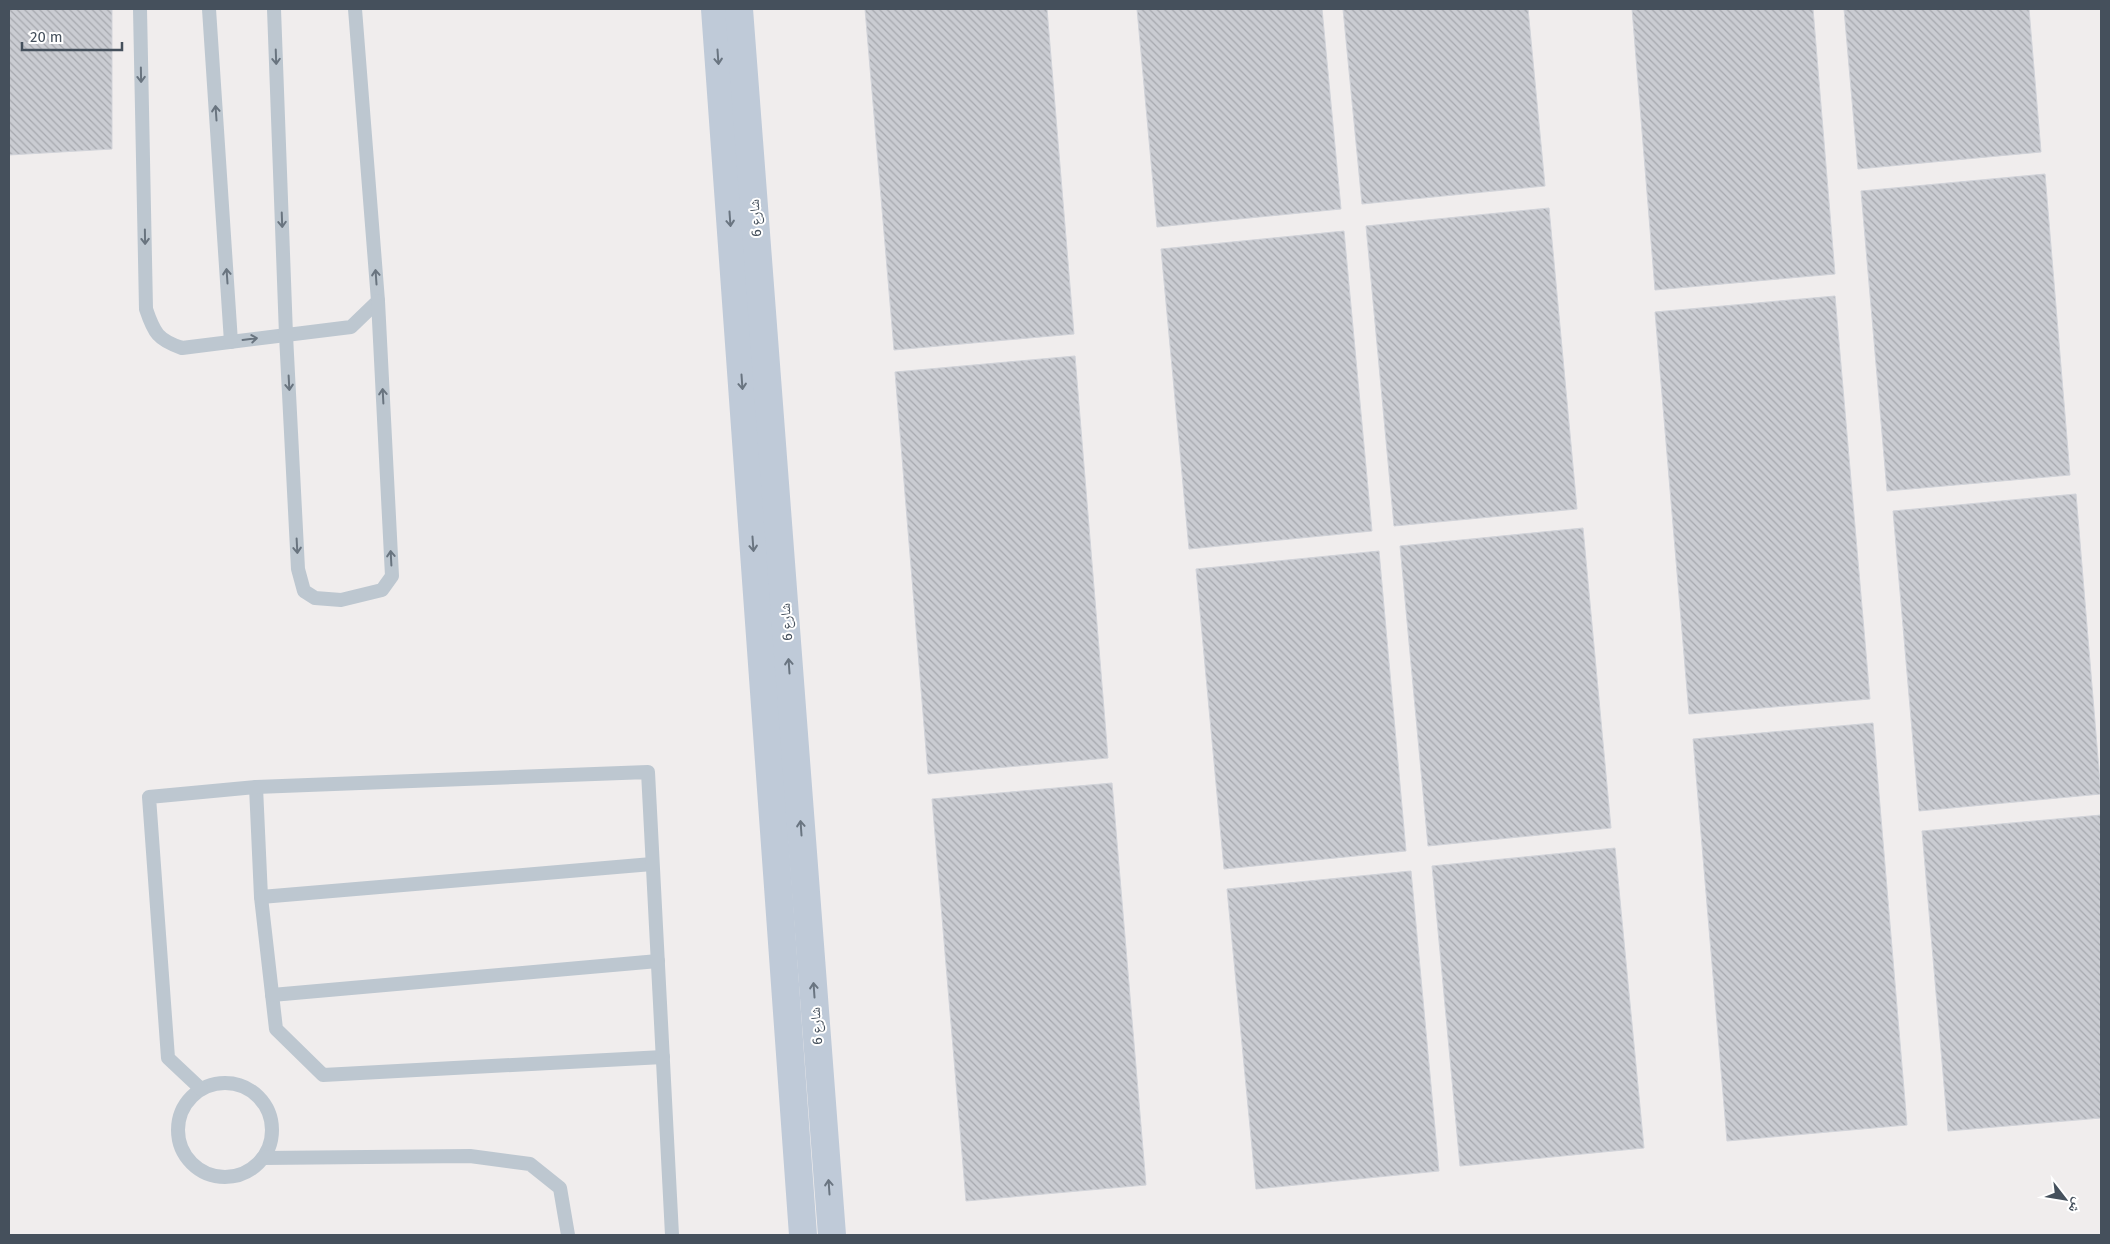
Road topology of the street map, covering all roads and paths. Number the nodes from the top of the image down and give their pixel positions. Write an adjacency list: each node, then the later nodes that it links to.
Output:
1 (140, 9): 9 (lane, one-way to 9)
2 (209, 9): 9 (lane, one-way to 2)
3 (274, 9): 8 (lane, one-way to 8)
4 (355, 9): 7 (lane, one-way to 4)
5 (715, 9): 20 (street, شارع 6, one-way to 20)
6 (739, 9): 21 (street, شارع 6, one-way to 6)
7 (378, 301): 8 (lane); 8 (lane, one-way to 7)
8 (286, 335): 9 (lane, one-way to 8)
9 (231, 342)
10 (256, 788): 11 (lane); 12 (lane); 16 (lane)
11 (652, 864): 12 (lane); 13 (lane)
12 (261, 897): 14 (lane)
13 (658, 962): 14 (lane); 15 (lane)
14 (272, 995): 15 (lane)
15 (663, 1057): 19 (lane)
16 (202, 1089): 17 (lane); 17 (lane)
17 (263, 1158): 18 (lane)
18 (568, 1235)
19 (672, 1235)
20 (803, 1235)
21 (832, 1235)

